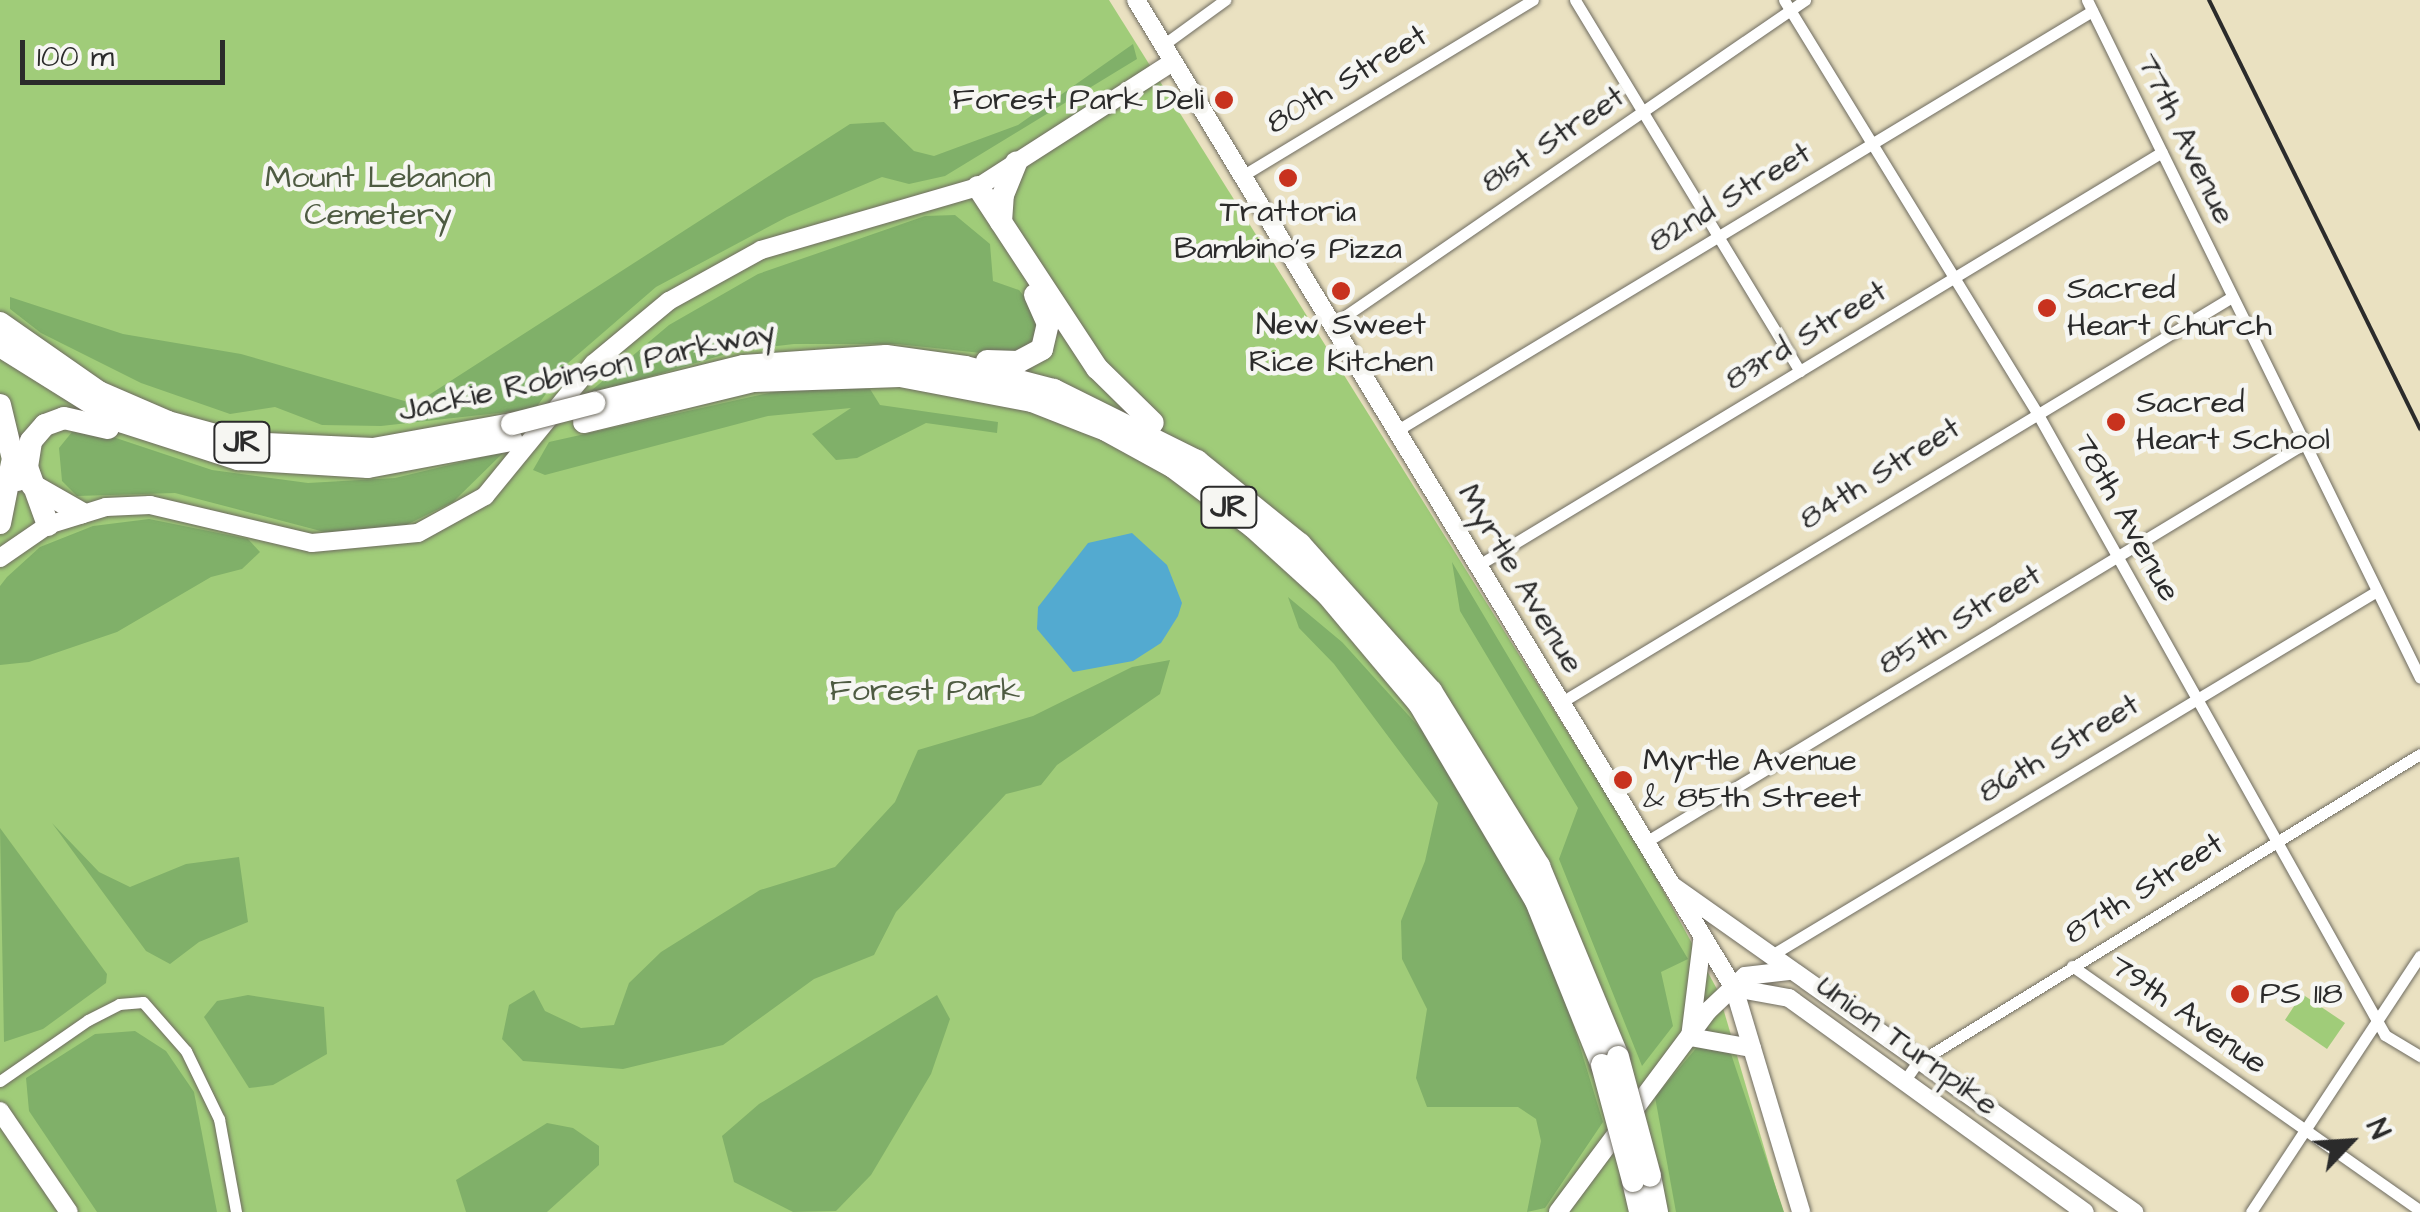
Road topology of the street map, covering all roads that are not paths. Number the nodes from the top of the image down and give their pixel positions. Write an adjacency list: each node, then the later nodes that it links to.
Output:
1 (1136, 0): 9 (main road, Myrtle Avenue)
2 (1225, 0): 9 (street)
3 (1533, 0): 15 (street, 80th Street)
4 (1576, 0): 11 (street)
5 (1784, 0): 8 (street, 78th Avenue)
6 (1805, 0): 8 (street, 81st Street)
7 (2090, 5): 12 (street, 82nd Street); 13 (street, 77th Avenue)
8 (1791, 12): 11 (street, 81st Street); 12 (street, 78th Avenue)
9 (1163, 46): 10 (main road, Myrtle Avenue)
10 (1173, 62): 14 (main road); 15 (main road, Myrtle Avenue)
11 (1643, 112): 18 (street); 22 (street, 81st Street)
12 (1870, 146): 18 (street, 82nd Street); 19 (street, 78th Avenue)
13 (2162, 152): 19 (street, 83rd Street); 20 (street, 77th Avenue)
14 (1016, 162): 16 (main road); 17 (highway)
15 (1242, 176): 22 (main road, Myrtle Avenue)
16 (972, 189): 17 (highway); 24 (highway); 36 (main road)
17 (1002, 222): 34 (highway)
18 (1718, 236): 25 (street); 29 (street, 82nd Street)
19 (1954, 280): 25 (street, 83rd Street); 27 (street, 78th Avenue)
20 (2232, 297): 27 (street, 84th Street); 32 (street, 77th Avenue)
21 (0, 323): 30 (highway, Jackie Robinson Parkway / JR)
22 (1332, 325): 29 (main road, Myrtle Avenue)
23 (0, 346): 31 (highway, Jackie Robinson Parkway / JR)
24 (886, 356): 28 (highway, Jackie Robinson Parkway / JR); 34 (highway, Jackie Robinson Parkway / JR)
25 (1800, 371): 41 (street, 83rd Street)
26 (0, 406): 33 (highway)
27 (2036, 411): 40 (street, 78th Avenue); 45 (street, 84th Street)
28 (589, 412): 30 (highway, Jackie Robinson Parkway / JR, bridge); 60 (highway, Jackie Robinson Parkway / JR)
29 (1396, 431): 41 (main road, Myrtle Avenue)
30 (512, 432): 31 (highway, Jackie Robinson Parkway / JR)
31 (165, 439): 35 (highway)
32 (2305, 443): 40 (street, 85th Street); 42 (street, 77th Avenue)
33 (12, 460): 37 (highway); 38 (highway)
34 (1197, 461): 60 (highway, Jackie Robinson Parkway / JR)
35 (31, 484): 36 (highway); 38 (highway)
36 (80, 513): 38 (main road)
37 (0, 523)
38 (43, 528): 39 (main road)
39 (0, 558)
40 (2116, 558): 44 (street, 78th Avenue); 48 (street, 85th Street)
41 (1477, 566): 45 (main road, Myrtle Avenue)
42 (2377, 590): 43 (street, 77th Avenue); 44 (street, 86th Street)
43 (2420, 678)
44 (2194, 699): 47 (street, 78th Avenue); 51 (street, 86th Street)
45 (1560, 703): 48 (main road, Myrtle Avenue)
46 (2420, 754): 47 (street, 87th Street)
47 (2276, 840): 53 (street, 87th Street); 56 (street, 78th Avenue)
48 (1644, 843): 49 (main road, Myrtle Avenue)
49 (1667, 883): 50 (main road, Myrtle Avenue); 51 (main road, Union Turnpike)
50 (1702, 940): 55 (main road, Myrtle Avenue); 57 (main road)
51 (1770, 956): 54 (main road, Union Turnpike)
52 (2420, 956): 56 (street)
53 (2072, 966): 61 (street, 87th Street); 65 (street, 79th Avenue)
54 (1789, 971): 55 (main road, Union Turnpike); 61 (main road, Union Turnpike)
55 (1734, 988): 57 (main road); 58 (main road, Myrtle Avenue); 62 (main road, Union Turnpike)
56 (2377, 1021): 59 (street, 78th Avenue); 65 (street)
57 (1690, 1038): 58 (main road); 70 (main road)
58 (1752, 1048): 71 (main road, Myrtle Avenue)
59 (2420, 1056)
60 (1610, 1062): 66 (highway, Jackie Robinson Parkway / JR, bridge)
61 (1917, 1063): 62 (street, 87th Street); 73 (main road, Union Turnpike)
62 (1905, 1080): 72 (main road, Union Turnpike)
63 (0, 1081): 69 (street)
64 (0, 1112): 68 (main road)
65 (2305, 1130): 67 (street, 79th Avenue); 74 (street)
66 (1644, 1211)
67 (2420, 1211)
68 (69, 1212)
69 (236, 1212)
70 (1558, 1212)
71 (1802, 1212)
72 (2085, 1212)
73 (2134, 1212)
74 (2251, 1212)

